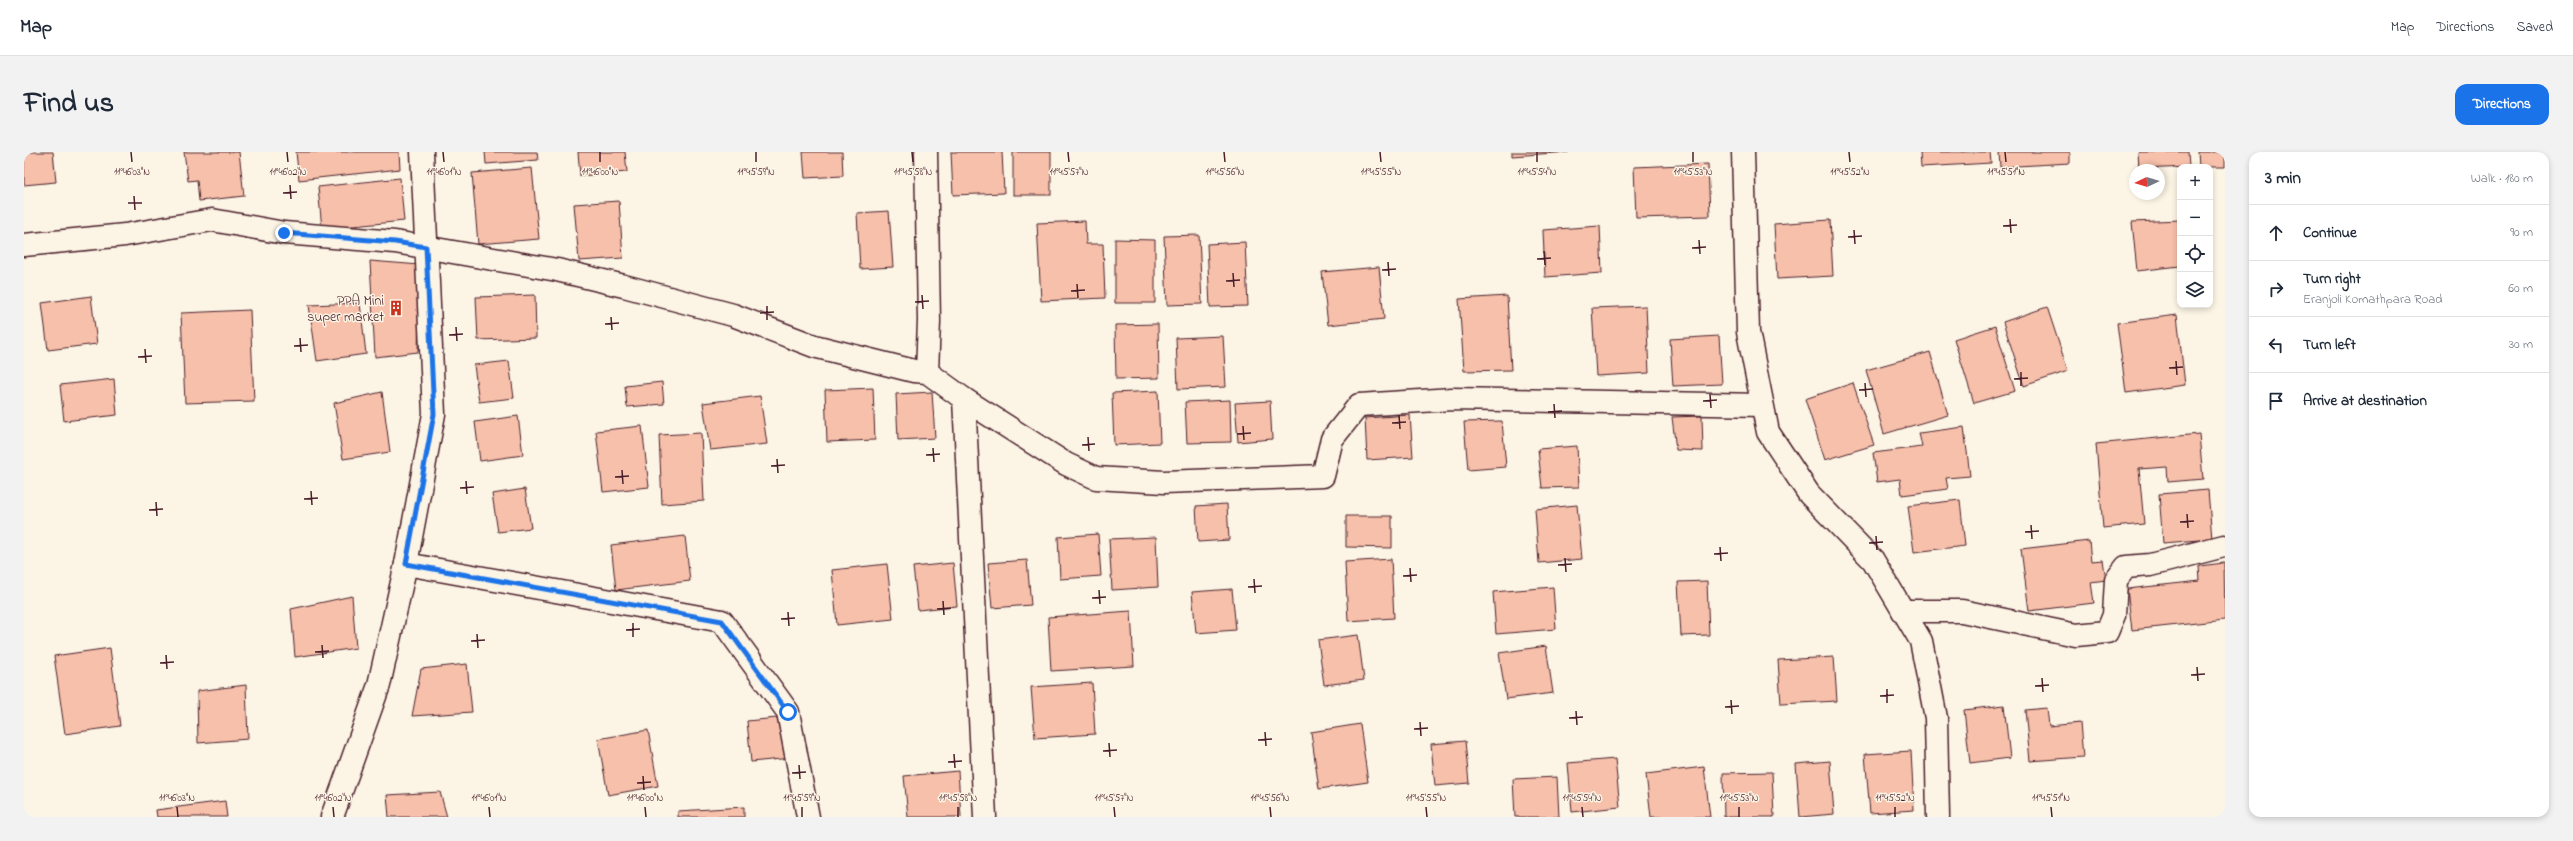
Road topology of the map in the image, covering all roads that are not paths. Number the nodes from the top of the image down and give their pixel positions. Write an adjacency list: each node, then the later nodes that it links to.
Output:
1 (422, 152): 5 (street)
2 (926, 152): 6 (street)
3 (1743, 152): 8 (street)
4 (24, 245): 5 (street)
5 (426, 247): 6 (street); 10 (street)
6 (927, 372): 7 (street)
7 (964, 399): 8 (street); 14 (street)
8 (1762, 406): 11 (street)
9 (2224, 546): 11 (street)
10 (406, 564): 12 (street); 13 (street)
11 (1903, 611): 15 (street)
12 (332, 817)
13 (808, 817)
14 (985, 817)
15 (1938, 817)

